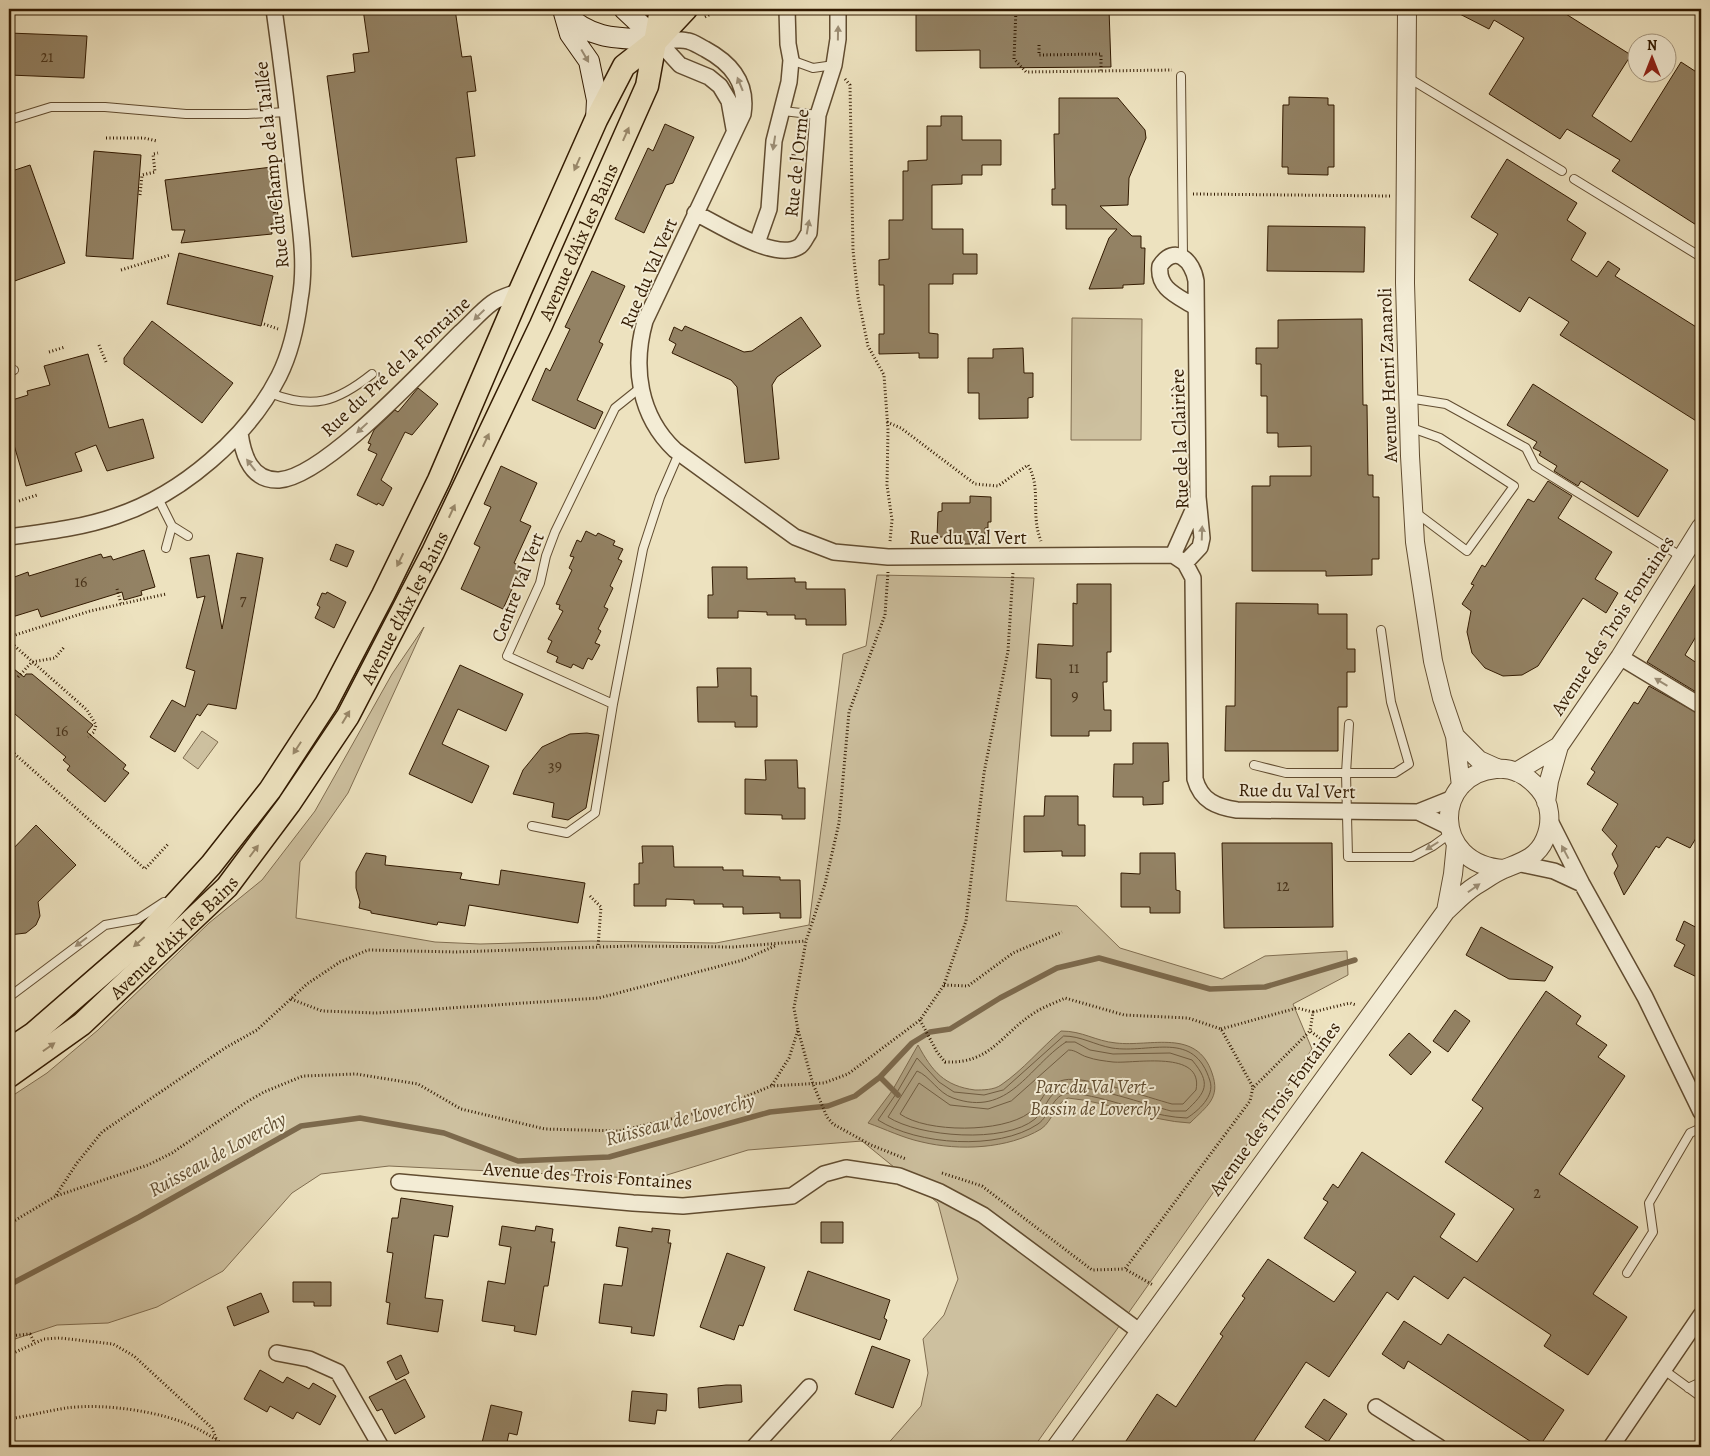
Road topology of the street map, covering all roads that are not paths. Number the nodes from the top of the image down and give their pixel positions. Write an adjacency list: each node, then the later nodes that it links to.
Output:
1 (274, 9): 15 (street, Rue du Champ de la Taillée)
2 (624, 9): 9 (main road)
3 (661, 9): 9 (main road, Avenue d'Aix les Bains)
4 (787, 9): 10 (street, Rue de l'Orme)
5 (838, 9): 11 (street, Rue de l'Orme, one-way to 5)
6 (1406, 9): 13 (street, Avenue Henri Zanaroli)
7 (562, 11): 9 (main road); 18 (main road, one-way to 18)
8 (694, 14): 9 (main road, Avenue d'Aix les Bains)
9 (656, 40): 18 (main road, Avenue d'Aix les Bains); 19 (street); 19 (street, Rue du Val Vert, one-way to 9); 70 (main road, Avenue d'Aix les Bains, one-way to 9)
10 (791, 60): 11 (lane); 14 (street, Rue de l'Orme)
11 (834, 65): 16 (street, Rue de l'Orme)
12 (1181, 72): 24 (lane, Rue de la Clairière)
13 (1406, 76): 20 (lane); 31 (street, Avenue Henri Zanaroli)
14 (783, 111): 16 (lane); 23 (street, Rue de l'Orme, one-way to 23)
15 (288, 112): 17 (lane); 30 (street, Rue du Champ de la Taillée)
16 (818, 115): 23 (street, Rue de l'Orme, one-way to 16)
17 (9, 120)
18 (596, 120): 26 (main road, Avenue d'Aix les Bains, one-way to 26)
19 (734, 129): 22 (street, Rue du Val Vert)
20 (1562, 171)
21 (1574, 179): 25 (lane)
22 (695, 213): 23 (street, Rue de l'Orme); 29 (street, Rue du Val Vert)
23 (757, 243)
24 (1183, 257): 27 (street, Rue de la Clairière); 27 (street)
25 (1701, 257)
26 (520, 291): 33 (street, Rue du Pré de la Fontaine, one-way to 33); 64 (main road, Avenue d'Aix les Bains, one-way to 64)
27 (1195, 306): 36 (street, Rue de la Clairière)
28 (372, 374): 30 (lane)
29 (640, 388): 34 (street, Rue du Val Vert); 48 (lane, Centre Val Vert)
30 (270, 393): 33 (street, Rue du Champ de la Taillée)
31 (1408, 398): 32 (street, Avenue Henri Zanaroli); 44 (lane)
32 (1409, 427): 37 (street, Avenue Henri Zanaroli); 37 (lane)
33 (240, 433): 35 (street, Rue du Champ de la Taillée)
34 (679, 453): 43 (street, Rue du Val Vert); 48 (lane)
35 (157, 496): 38 (lane); 41 (street, Rue du Champ de la Taillée)
36 (1198, 497): 43 (street); 45 (street, Rue de la Clairière, one-way to 36)
37 (1413, 511): 51 (street, Avenue Henri Zanaroli)
38 (172, 526): 40 (lane); 42 (lane)
39 (1701, 527): 44 (street, Avenue des Trois Fontaines)
40 (188, 536)
41 (9, 537)
42 (166, 548)
43 (1173, 554): 45 (street)
44 (1682, 557): 47 (street, Avenue des Trois Fontaines)
45 (1186, 563): 58 (street, Rue du Val Vert)
46 (1381, 630): 56 (lane)
47 (1620, 657): 49 (street, one-way to 47); 52 (street, Avenue des Trois Fontaines)
48 (613, 704): 61 (lane)
49 (1701, 706)
50 (1349, 724): 56 (lane)
51 (1455, 736): 54 (street, Avenue Henri Zanaroli); 57 (street, Avenue Henri Zanaroli)
52 (1559, 746): 55 (street); 59 (street)
53 (1254, 765): 56 (lane)
54 (1498, 769): 55 (street); 57 (street)
55 (1516, 772): 59 (street)
56 (1346, 773): 58 (lane)
57 (1457, 792): 60 (street, Rue du Val Vert); 62 (street)
58 (1346, 811): 60 (street, Rue du Val Vert); 62 (lane, one-way to 58)
59 (1548, 811): 63 (street); 66 (street, one-way to 59)
60 (1418, 812): 62 (street, Rue du Val Vert)
61 (532, 826)
62 (1452, 834): 65 (street); 67 (street, Avenue des Trois Fontaines)
63 (1521, 864): 65 (street); 66 (street)
64 (212, 865): 68 (lane, one-way to 68); 69 (main road, Avenue d'Aix les Bains, one-way to 69)
65 (1504, 869): 67 (street, Avenue des Trois Fontaines, one-way to 65)
66 (1582, 884): 71 (street)
67 (1446, 910): 77 (street, Avenue des Trois Fontaines)
68 (9, 997)
69 (9, 1050)
70 (9, 1076)
71 (1696, 1088): 72 (street)
72 (1701, 1112)
73 (1701, 1128): 75 (lane)
74 (399, 1182): 77 (street, Avenue des Trois Fontaines)
75 (1627, 1273)
76 (1701, 1315): 79 (street)
77 (1139, 1331): 89 (street, Avenue des Trois Fontaines)
78 (1701, 1335): 79 (street)
79 (1682, 1343): 81 (street)
80 (277, 1353): 87 (street)
81 (1664, 1370): 84 (lane); 91 (street)
82 (1701, 1382): 84 (lane)
83 (809, 1387): 88 (street)
84 (1688, 1388): 85 (lane)
85 (1701, 1398)
86 (1376, 1407): 90 (street)
87 (381, 1447)
88 (754, 1447)
89 (1056, 1447)
90 (1439, 1447)
91 (1611, 1447)

